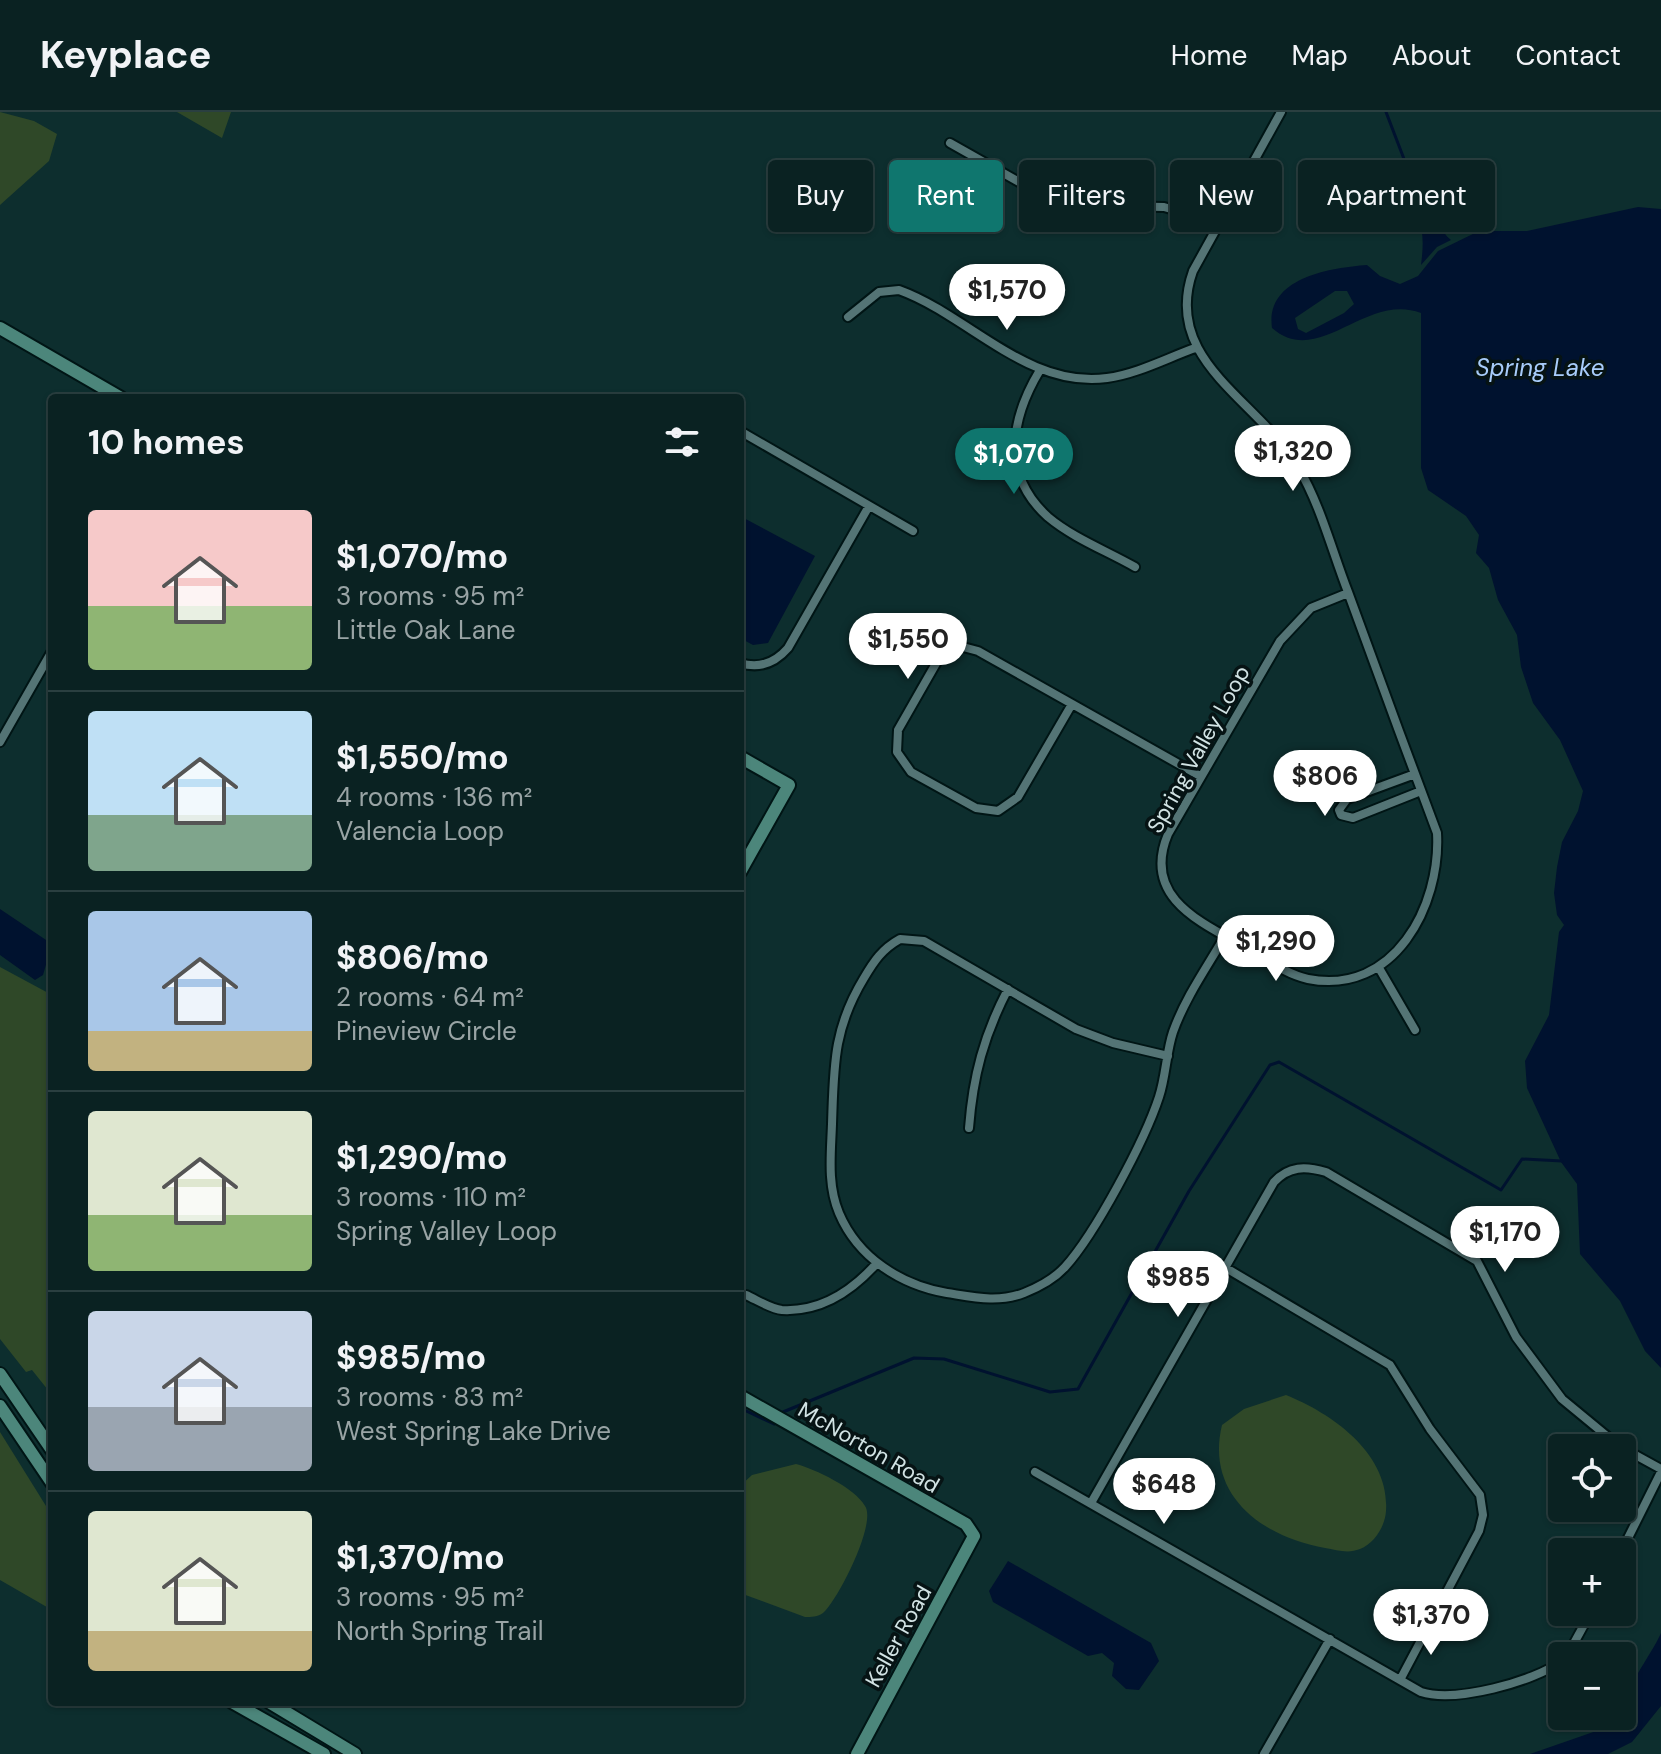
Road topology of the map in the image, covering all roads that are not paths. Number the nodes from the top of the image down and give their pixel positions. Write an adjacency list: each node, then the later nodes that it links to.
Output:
1 (1281, 112): 3 (street)
2 (950, 143): 4 (street)
3 (1254, 160)
4 (1170, 209)
5 (1214, 232): 8 (street)
6 (848, 317): 9 (street)
7 (0, 328): 10 (street)
8 (1195, 348): 9 (street); 15 (street)
9 (1040, 370): 14 (street)
10 (114, 394)
11 (744, 437): 12 (street)
12 (869, 506): 13 (street); 17 (street)
13 (913, 531)
14 (1135, 567)
15 (1348, 593): 21 (street); 22 (street, Spring Valley Loop)
16 (48, 658): 19 (street)
17 (744, 664)
18 (1072, 704): 18 (street); 22 (street)
19 (0, 742)
20 (744, 759): 24 (street)
21 (1415, 774): 23 (street); 23 (street)
22 (1200, 776): 25 (street, Spring Valley Loop)
23 (1421, 791): 26 (street)
24 (744, 865)
25 (1225, 936): 26 (street, Spring Valley Loop); 29 (street)
26 (1379, 968): 28 (street)
27 (1008, 989): 29 (street); 30 (street); 31 (street)
28 (1415, 1030)
29 (1168, 1056): 31 (street)
30 (969, 1128)
31 (877, 1263): 33 (street)
32 (1226, 1268): 38 (street); 41 (street); 46 (street)
33 (746, 1295)
34 (0, 1374): 37 (street)
35 (744, 1398): 42 (street, McNorton Road)
36 (0, 1406): 40 (street)
37 (48, 1444)
38 (1661, 1471): 43 (street)
39 (1035, 1472): 41 (street)
40 (48, 1477)
41 (1091, 1503): 44 (street)
42 (974, 1536): 51 (street, Keller Road)
43 (1628, 1538)
44 (1330, 1639): 46 (street); 52 (street)
45 (1548, 1669): 46 (street)
46 (1400, 1680)
47 (239, 1706): 49 (street)
48 (276, 1706): 50 (street)
49 (324, 1754)
50 (355, 1754)
51 (857, 1754)
52 (1264, 1754)

